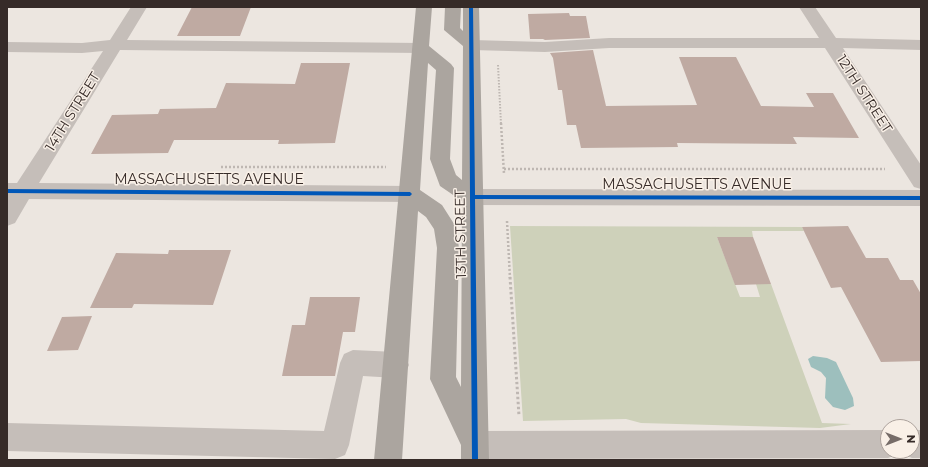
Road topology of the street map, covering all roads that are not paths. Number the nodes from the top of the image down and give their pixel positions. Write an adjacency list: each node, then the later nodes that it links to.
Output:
1 (139, 7): 7 (street, 14TH STREET)
2 (424, 7): 11 (highway)
3 (453, 7): 8 (highway)
4 (471, 7): 8 (highway, 13TH STREET)
5 (807, 7): 6 (street, 12TH STREET)
6 (831, 43): 8 (street); 9 (street); 12 (street, 12TH STREET)
7 (115, 45): 10 (street); 11 (street); 13 (street, 14TH STREET)
8 (472, 45): 15 (highway, 13TH STREET)
9 (921, 45)
10 (7, 47)
11 (421, 48): 14 (highway); 15 (highway)
12 (917, 175)
13 (15, 191): 14 (street, MASSACHUSETTS AVENUE); 17 (street, 14TH STREET)
14 (410, 194): 18 (highway); 21 (highway)
15 (472, 197): 16 (street, MASSACHUSETTS AVENUE); 21 (highway, 13TH STREET)
16 (921, 198)
17 (7, 218)
18 (396, 364): 19 (street); 23 (highway)
19 (7, 437)
20 (880, 445): 22 (street)
21 (475, 452): 22 (street)
22 (840, 452)
23 (388, 460)

